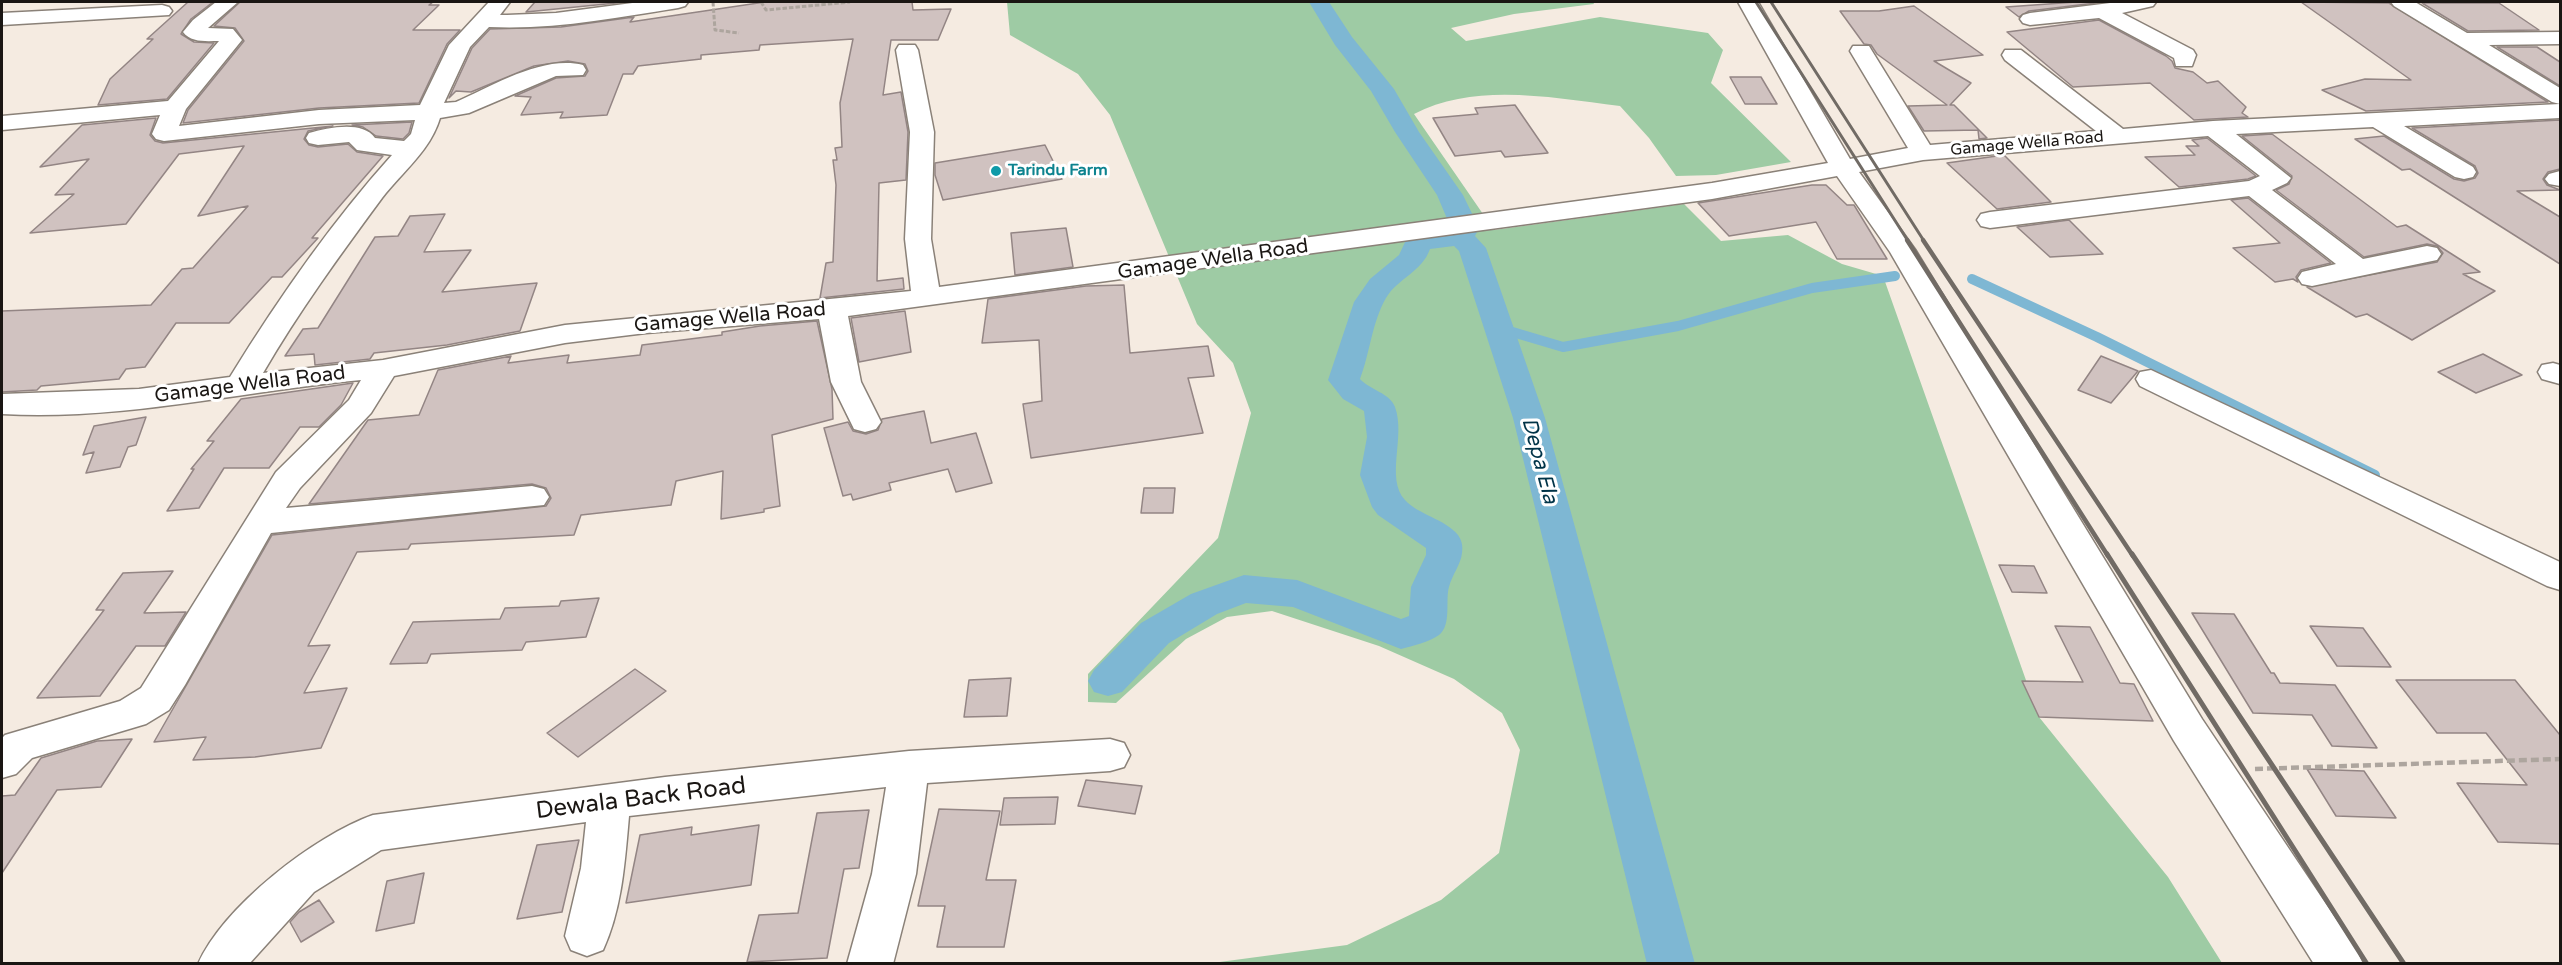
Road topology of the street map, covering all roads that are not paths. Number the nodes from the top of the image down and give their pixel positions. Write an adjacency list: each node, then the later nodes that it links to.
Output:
1 (228, 2): 20 (street)
2 (500, 2): 11 (street)
3 (678, 2): 11 (street)
4 (1748, 2): 29 (street)
5 (2145, 2): 8 (street)
6 (2401, 2): 13 (street)
7 (162, 11): 9 (street)
8 (2102, 11): 10 (street); 17 (street)
9 (2, 19)
10 (2030, 19)
11 (482, 20): 21 (street)
12 (2560, 38): 13 (street)
13 (2468, 39): 19 (street)
14 (907, 50): 36 (street)
15 (1861, 51): 28 (street)
16 (2013, 55): 25 (street)
17 (2184, 61)
18 (575, 70): 21 (street)
19 (2559, 98): 22 (street, Gamage Wella Road)
20 (175, 107): 21 (street); 23 (street)
21 (429, 112): 27 (street)
22 (2378, 120): 24 (street, Gamage Wella Road); 30 (street)
23 (2, 123)
24 (2213, 128): 25 (street, Gamage Wella Road); 31 (street)
25 (2118, 136): 28 (street, Gamage Wella Road)
26 (281, 144): 27 (street)
27 (412, 149): 40 (street)
28 (1923, 153): 29 (street, Gamage Wella Road)
29 (1843, 167): 36 (street, Gamage Wella Road); 53 (street)
30 (2464, 172)
31 (2254, 188): 32 (street); 34 (street)
32 (1990, 220)
33 (2427, 254): 34 (street)
34 (2358, 268): 35 (street)
35 (2312, 278)
36 (926, 297): 37 (street, Gamage Wella Road)
37 (832, 309): 38 (street, Gamage Wella Road); 42 (street)
38 (383, 369): 40 (street, Gamage Wella Road); 44 (street)
39 (2151, 379): 45 (street)
40 (240, 386): 41 (street, Gamage Wella Road)
41 (2, 404)
42 (865, 422)
43 (532, 497): 44 (street)
44 (261, 522): 47 (street)
45 (2560, 577)
46 (1110, 755): 48 (street, Dewala Back Road)
47 (2, 762)
48 (909, 768): 49 (street, Dewala Back Road); 52 (street)
49 (609, 802): 50 (street); 51 (street, Dewala Back Road)
50 (587, 936)
51 (221, 963)
52 (870, 963)
53 (2340, 963)

